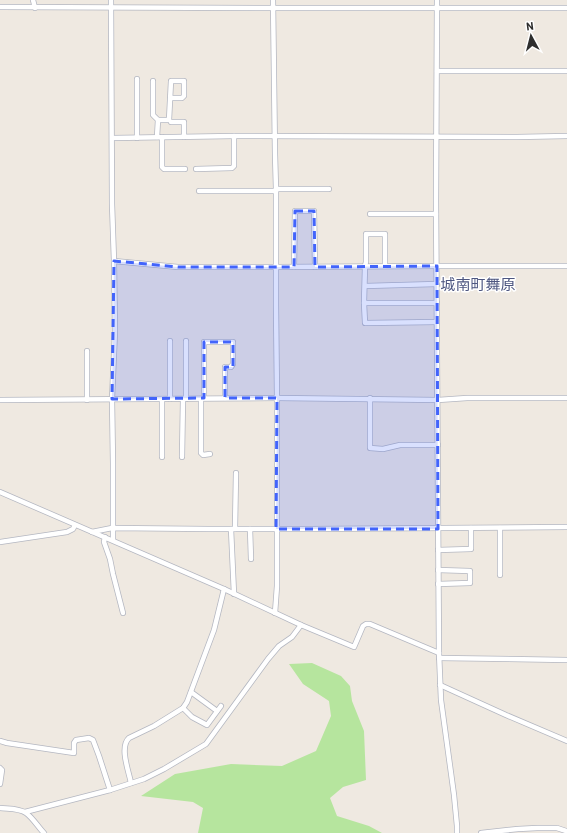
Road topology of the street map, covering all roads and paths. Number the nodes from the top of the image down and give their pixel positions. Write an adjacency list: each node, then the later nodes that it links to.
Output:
1 (33, 0): 6 (street)
2 (112, 0): 7 (street)
3 (273, 0): 8 (street)
4 (436, 0): 9 (street)
5 (0, 7): 6 (street)
6 (35, 8): 7 (street)
7 (112, 8): 8 (street); 24 (street)
8 (273, 8): 9 (street); 19 (street)
9 (437, 8): 10 (street); 11 (street)
10 (567, 8)
11 (437, 71): 12 (street); 20 (street)
12 (567, 71)
13 (137, 79): 25 (street)
14 (153, 81): 16 (street)
15 (170, 98): 15 (street); 16 (street)
16 (158, 120): 22 (street)
17 (171, 122): 23 (street)
18 (234, 136): 19 (street); 23 (street); 27 (street)
19 (275, 136): 20 (street); 29 (street)
20 (436, 136): 21 (street); 32 (street)
21 (567, 136)
22 (160, 137): 23 (street); 25 (street); 26 (street)
23 (184, 137)
24 (113, 138): 25 (street); 33 (street)
25 (137, 138)
26 (185, 169)
27 (196, 169)
28 (329, 189): 29 (street)
29 (276, 190): 30 (street); 38 (street)
30 (199, 191)
31 (370, 214): 32 (street)
32 (436, 214): 36 (street)
33 (114, 261): 38 (street); 54 (street)
34 (365, 266): 35 (street); 35 (street); 40 (street); 42 (street)
35 (386, 266): 36 (street)
36 (437, 266): 37 (street); 41 (street)
37 (567, 266)
38 (276, 267): 39 (street); 51 (street)
39 (294, 267): 40 (street); 40 (street)
40 (315, 267)
41 (437, 284): 42 (street); 43 (street)
42 (365, 286): 44 (street)
43 (437, 303): 44 (street); 45 (street)
44 (364, 304): 45 (street)
45 (437, 322): 60 (street)
46 (170, 341): 56 (street)
47 (186, 341): 57 (street)
48 (87, 351): 59 (street)
49 (202, 398): 50 (street); 50 (street); 57 (street); 62 (street)
50 (225, 398): 51 (street)
51 (277, 398): 52 (street); 74 (street)
52 (370, 398): 60 (street); 61 (street)
53 (567, 398): 60 (street)
54 (112, 399): 55 (street); 59 (street); 69 (street)
55 (162, 399): 56 (street); 63 (street)
56 (170, 399): 57 (street)
57 (184, 399): 64 (street)
58 (0, 400): 59 (street)
59 (87, 400)
60 (438, 400): 61 (street)
61 (438, 445): 75 (street)
62 (210, 454)
63 (162, 457)
64 (182, 457)
65 (236, 473): 72 (street)
66 (0, 492): 67 (street)
67 (75, 525): 76 (street); 79 (street)
68 (567, 527): 71 (street)
69 (112, 528): 72 (street); 76 (street); 78 (street)
70 (471, 528): 71 (street); 75 (street); 80 (street)
71 (500, 528): 83 (street)
72 (233, 529): 73 (street); 86 (street)
73 (250, 529): 74 (street); 81 (street)
74 (276, 529): 75 (street); 88 (street)
75 (438, 529): 80 (street)
76 (92, 532): 77 (street)
77 (105, 537): 78 (street); 87 (street)
78 (113, 540): 85 (street)
79 (0, 542)
80 (438, 550): 82 (street)
81 (252, 558)
82 (438, 570): 84 (street); 84 (street)
83 (500, 575)
84 (438, 584): 90 (street)
85 (224, 589): 86 (street); 93 (street)
86 (234, 594): 88 (street)
87 (124, 613)
88 (275, 613): 89 (street)
89 (301, 625): 90 (street); 100 (street)
90 (439, 656): 91 (street); 92 (street)
91 (567, 660)
92 (440, 685): 98 (street); 107 (street)
93 (191, 692): 95 (street); 96 (street)
94 (221, 706): 96 (street)
95 (184, 708): 96 (street); 100 (street)
96 (217, 710)
97 (0, 741): 102 (street)
98 (567, 741)
99 (0, 768): 101 (street)
100 (131, 783): 102 (street)
101 (0, 784)
102 (110, 790): 104 (street)
103 (0, 808): 104 (street)
104 (25, 812): 106 (street)
105 (566, 831): 108 (street)
106 (44, 833)
107 (457, 833)
108 (481, 833)

